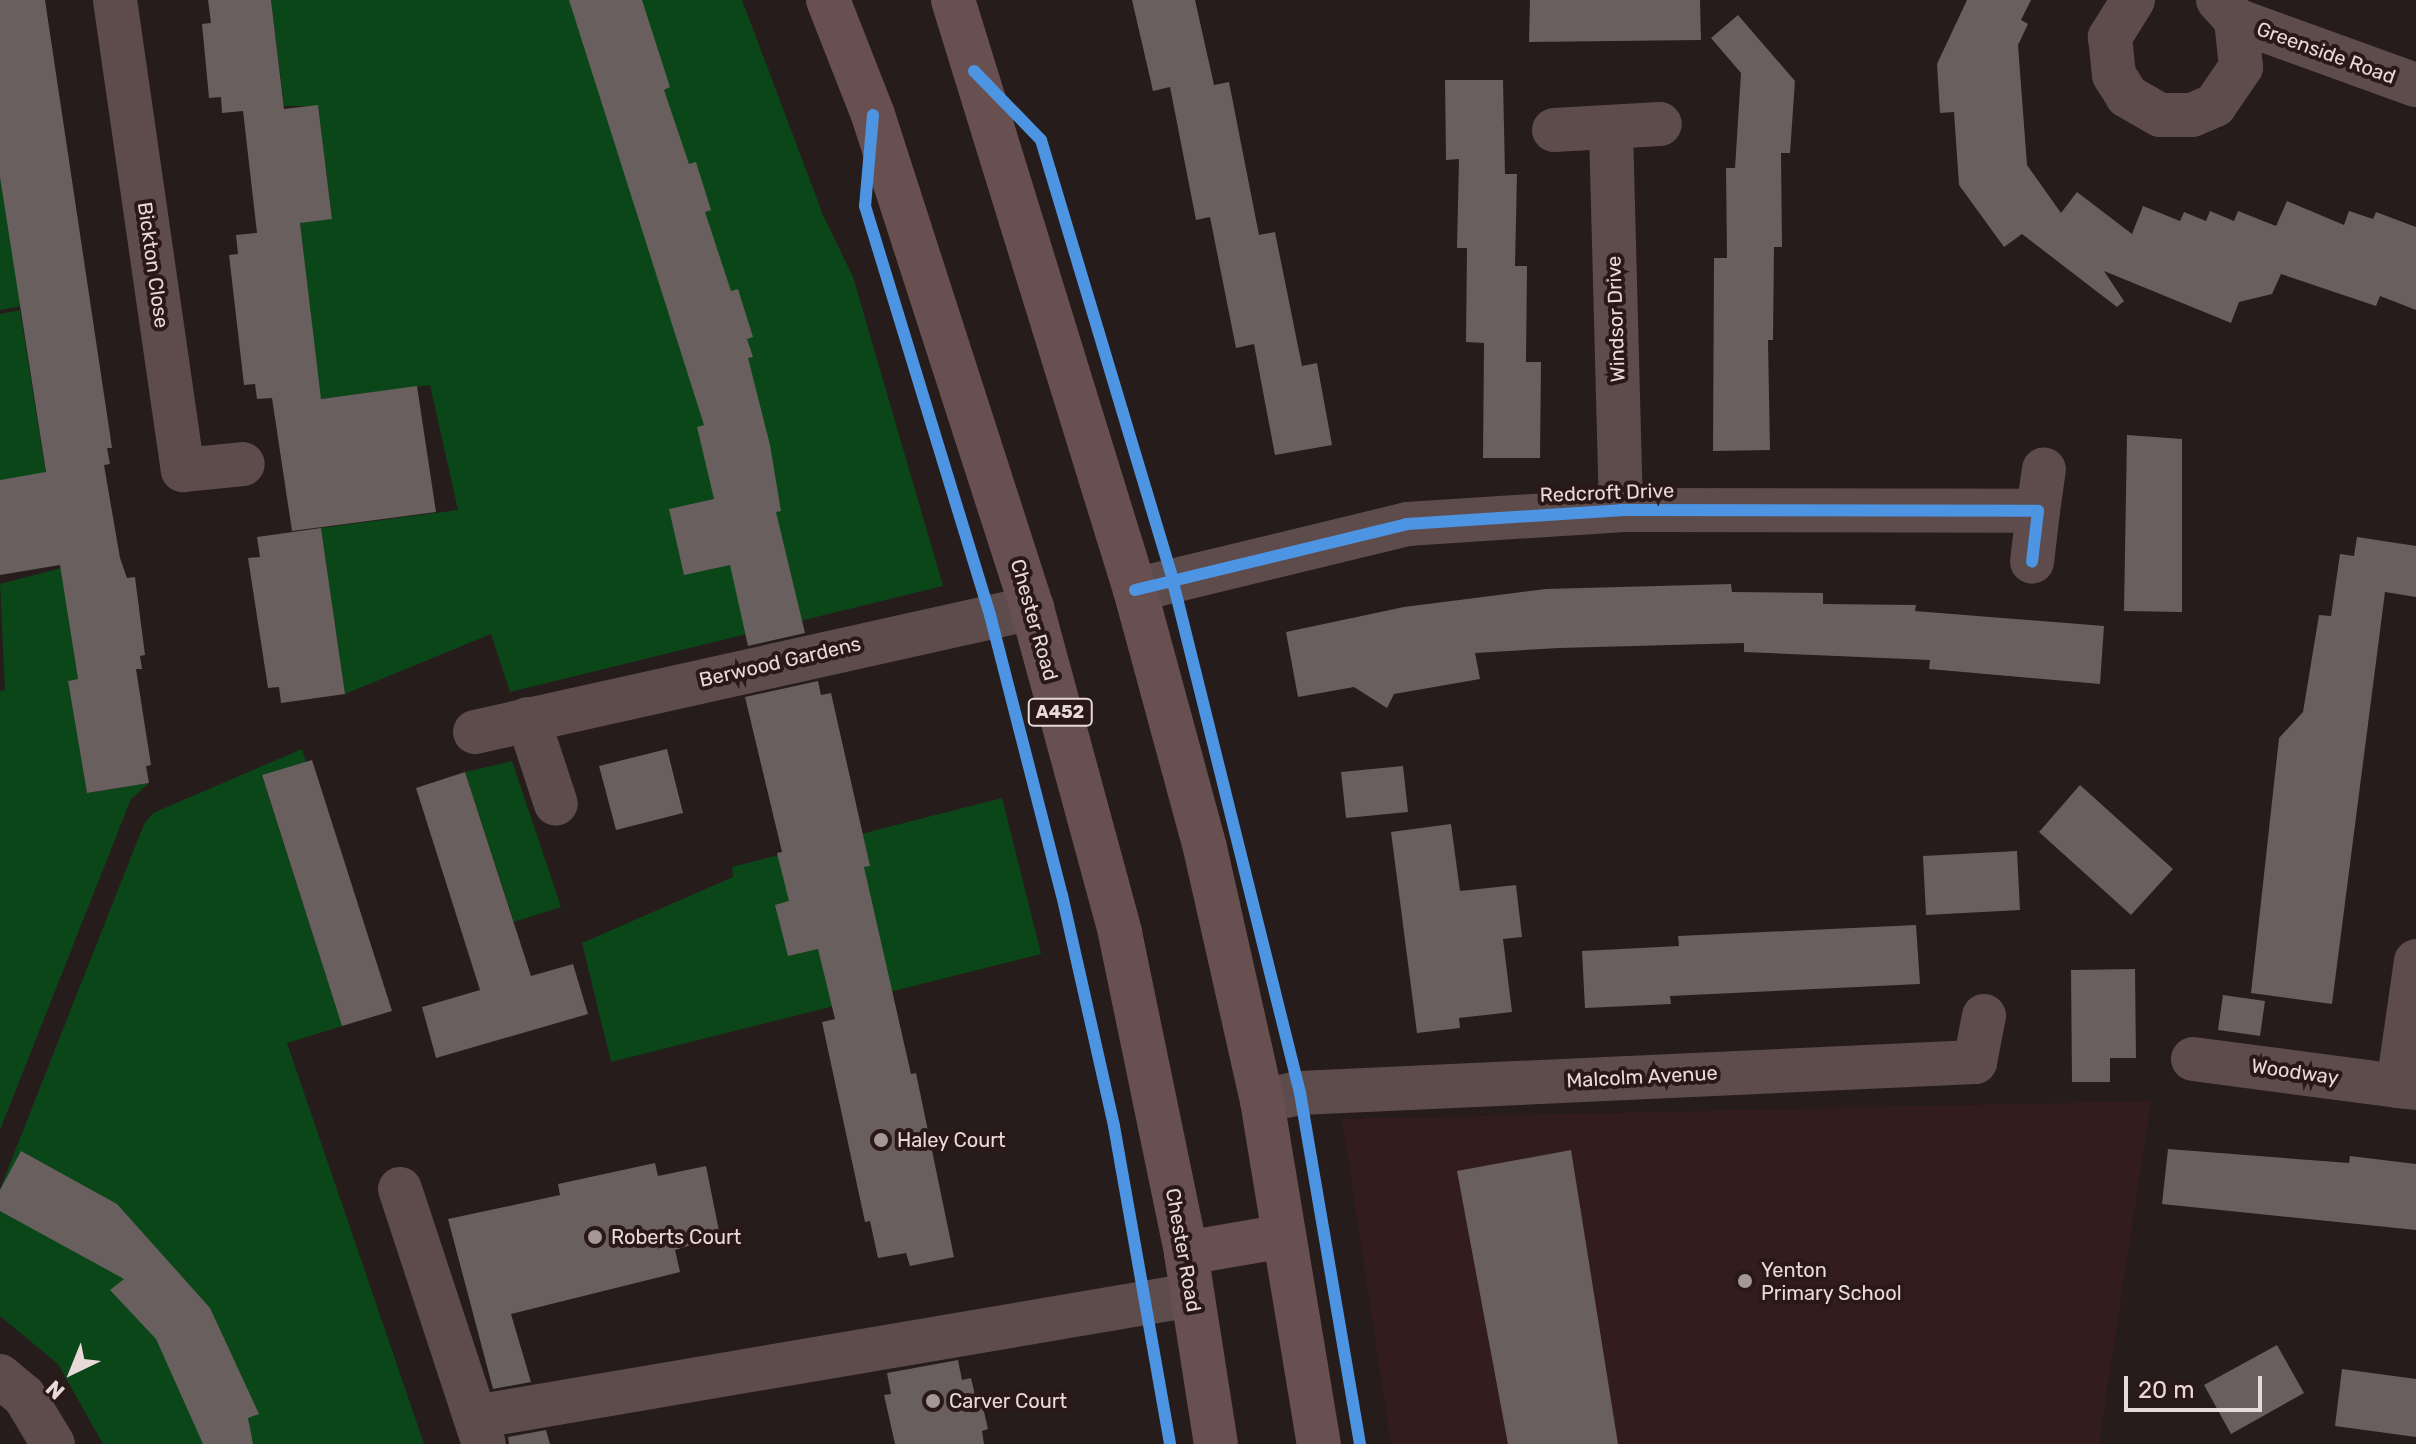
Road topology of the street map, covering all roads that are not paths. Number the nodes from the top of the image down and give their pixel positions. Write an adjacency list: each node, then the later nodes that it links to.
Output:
1 (115, 0): 10 (street, Bickton Close)
2 (828, 0): 16 (highway, Chester Road / A452)
3 (953, 0): 15 (highway)
4 (2133, 0): 5 (street, Greenside Road)
5 (2227, 10): 6 (street, Greenside Road)
6 (2416, 85)
7 (1660, 124): 8 (street)
8 (1611, 129): 9 (street); 12 (street, Windsor Drive)
9 (1554, 130)
10 (243, 464)
11 (2044, 469): 13 (street)
12 (1621, 510): 13 (street, Redcroft Drive); 15 (street, Redcroft Drive)
13 (2038, 511): 14 (street)
14 (2032, 562)
15 (1135, 590): 24 (highway)
16 (1032, 608): 17 (street, Berwood Gardens); 27 (highway, Chester Road / A452)
17 (528, 719): 18 (street, Berwood Gardens); 19 (street)
18 (475, 732)
19 (556, 804)
20 (2416, 961): 23 (street, Woodway)
21 (1984, 1016): 24 (street, Malcolm Avenue)
22 (2193, 1059): 23 (street, Woodway)
23 (2407, 1087)
24 (1262, 1101): 26 (highway)
25 (400, 1189): 30 (street)
26 (1284, 1236): 27 (highway); 33 (highway)
27 (1186, 1253): 28 (highway, Chester Road / A452)
28 (1192, 1295): 30 (street); 32 (highway, Chester Road / A452)
29 (0, 1376): 31 (street)
30 (480, 1431)
31 (53, 1444)
32 (1216, 1444)
33 (1319, 1444)

